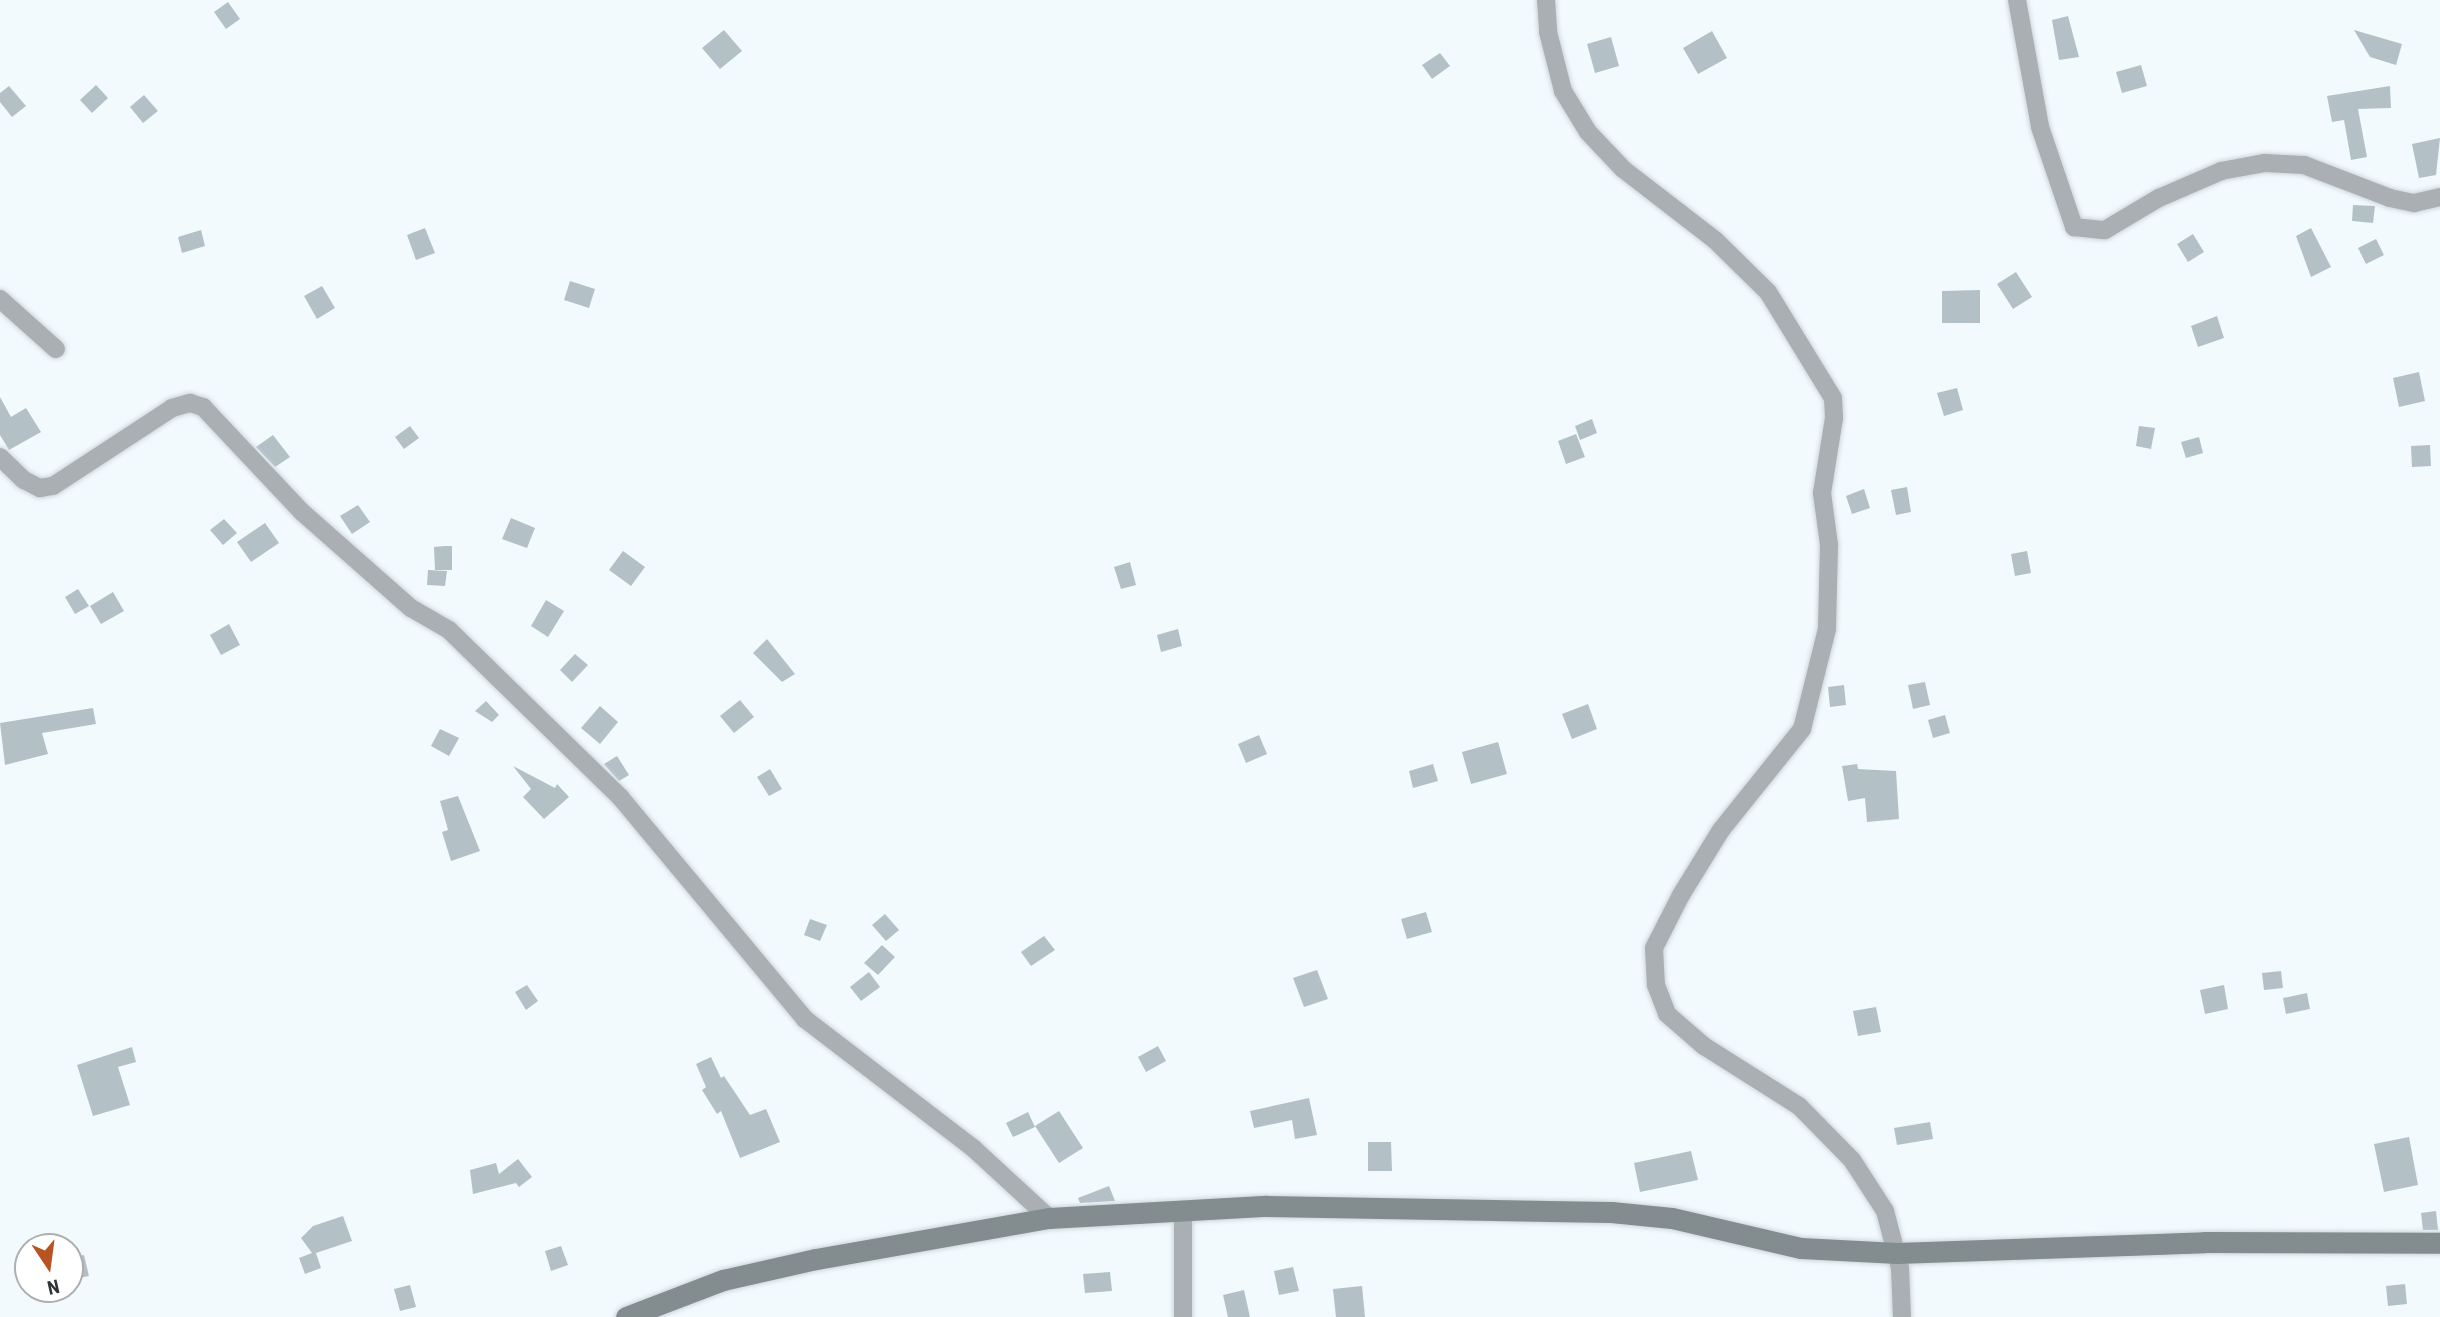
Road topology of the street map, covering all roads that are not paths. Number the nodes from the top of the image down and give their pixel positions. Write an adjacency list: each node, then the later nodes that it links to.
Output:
1 (1546, 0): 10 (street)
2 (2017, 0): 3 (street)
3 (2440, 197)
4 (0, 299): 5 (street)
5 (56, 349)
6 (0, 457): 8 (street)
7 (1183, 1211): 8 (street); 10 (street); 12 (street)
8 (1049, 1219): 11 (street)
9 (2440, 1243): 10 (street)
10 (1896, 1253): 13 (street)
11 (626, 1317)
12 (1183, 1317)
13 (1902, 1317)

